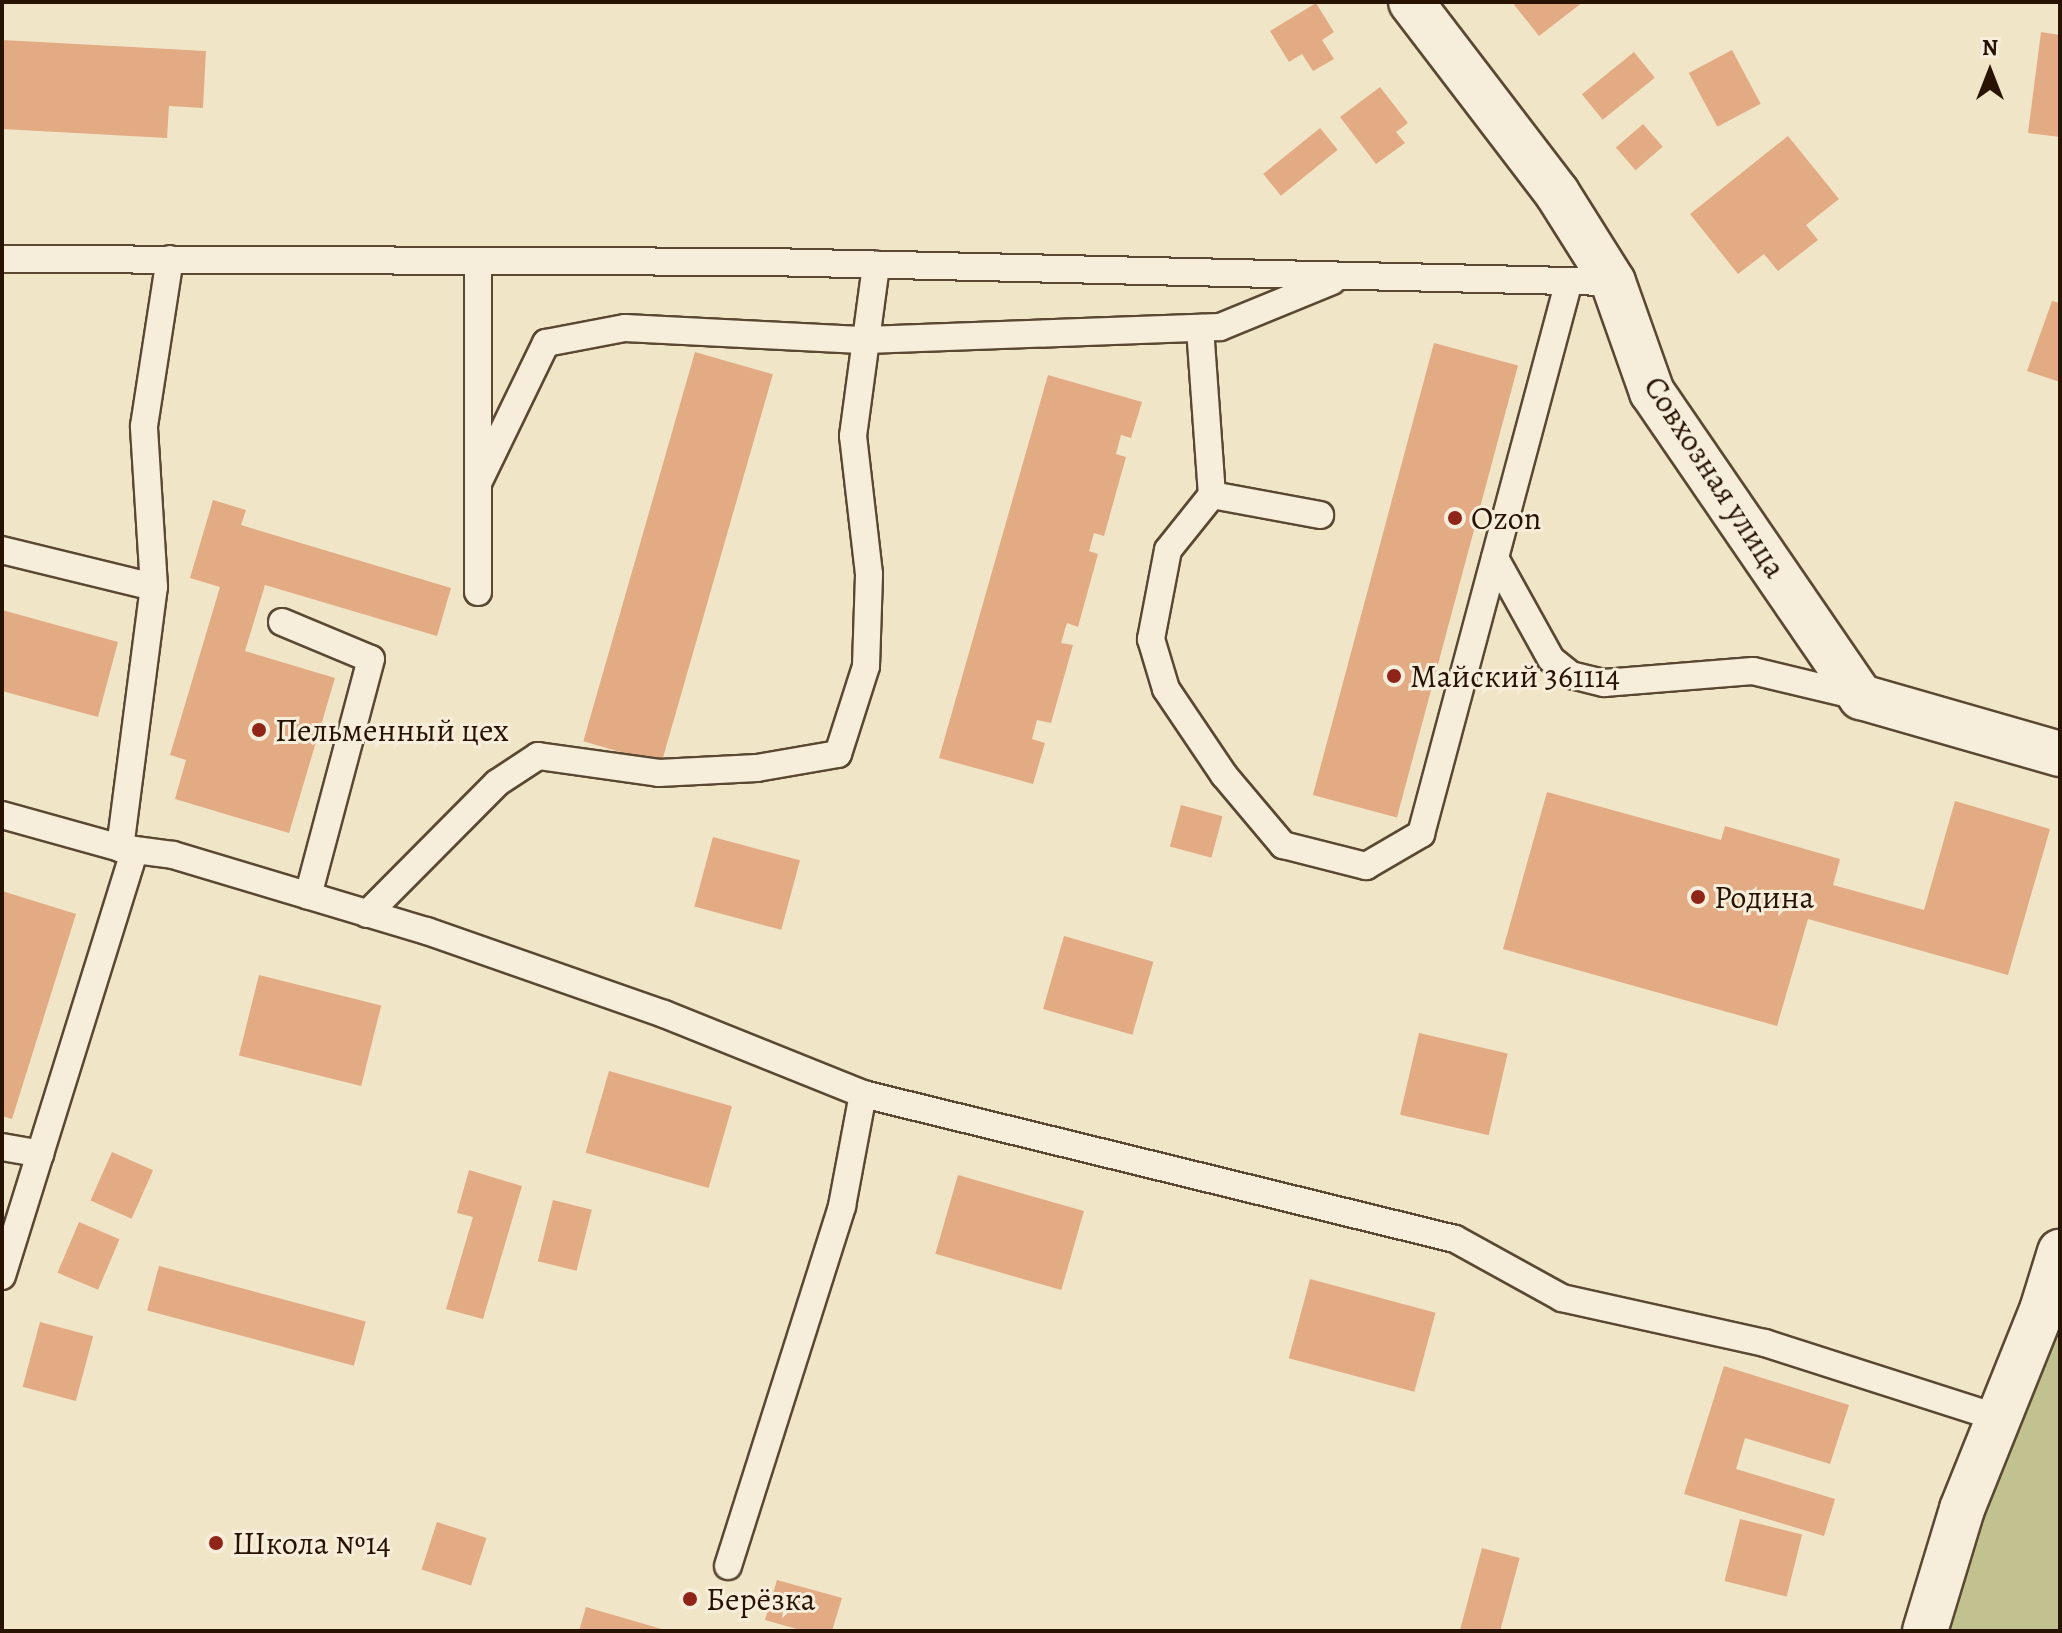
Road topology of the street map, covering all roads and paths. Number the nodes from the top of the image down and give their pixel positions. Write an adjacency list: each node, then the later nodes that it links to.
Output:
1 (1411, 2): 8 (street, Совхозная улица)
2 (2, 259): 3 (lane)
3 (170, 259): 4 (lane); 16 (lane)
4 (478, 261): 5 (lane); 11 (lane)
5 (876, 265): 6 (lane); 10 (lane)
6 (1343, 276): 7 (lane); 9 (lane)
7 (1569, 281): 8 (lane); 15 (lane)
8 (1613, 282): 19 (street, Совхозная улица)
9 (1200, 328): 10 (lane); 12 (lane)
10 (866, 340): 11 (lane); 24 (lane)
11 (478, 483): 17 (lane)
12 (1212, 495): 13 (lane); 15 (lane)
13 (1320, 515)
14 (2, 550): 16 (lane)
15 (1495, 558): 19 (lane)
16 (154, 587): 22 (lane)
17 (478, 592)
18 (282, 622): 23 (lane)
19 (1861, 697): 20 (street)
20 (2060, 754)
21 (2, 815): 22 (lane)
22 (127, 849): 23 (lane); 27 (lane)
23 (308, 896): 24 (lane)
24 (367, 914): 25 (lane)
25 (863, 1094): 30 (lane); 31 (lane)
26 (2, 1147): 27 (lane)
27 (40, 1154): 29 (lane)
28 (2060, 1252): 30 (street)
29 (2, 1276)
30 (1999, 1418): 32 (street)
31 (728, 1566)
32 (1925, 1631)

